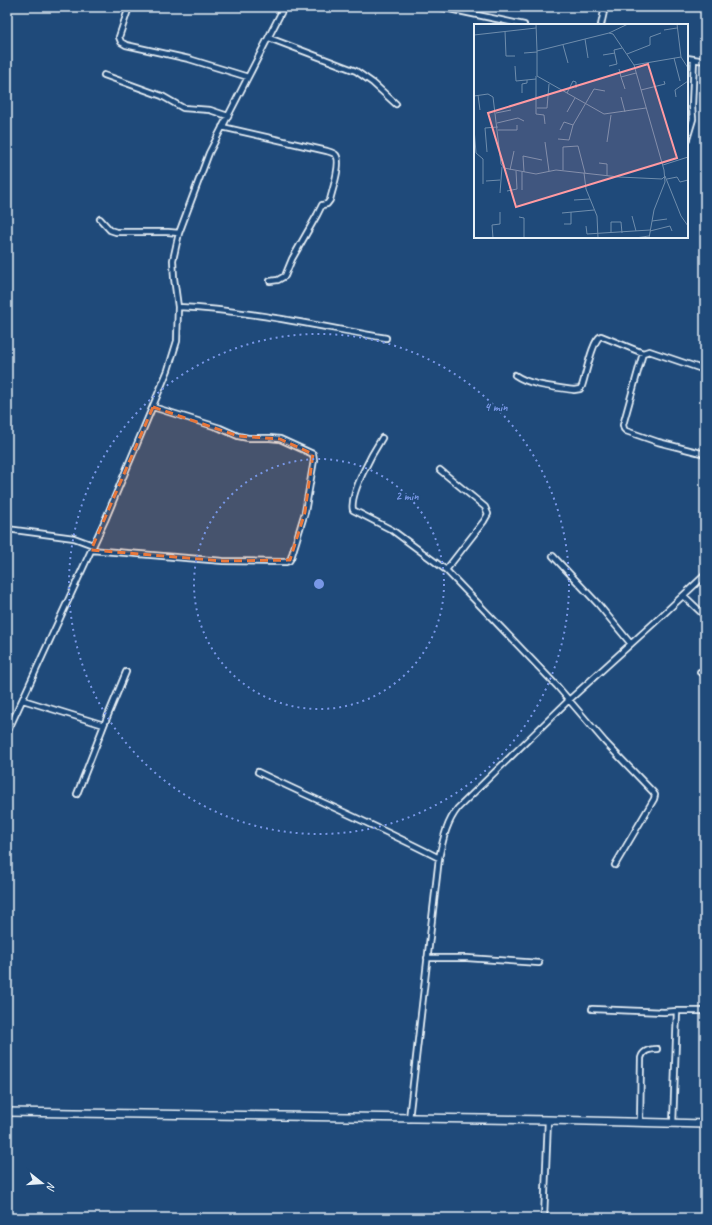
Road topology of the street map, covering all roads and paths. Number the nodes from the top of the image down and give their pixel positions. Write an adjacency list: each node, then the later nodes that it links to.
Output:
1 (129, 7): 12 (street)
2 (284, 7): 7 (street)
3 (440, 7): 5 (street)
4 (605, 7): 6 (street)
5 (519, 24)
6 (601, 24)
7 (269, 38): 12 (street); 13 (street)
8 (688, 58): 9 (street)
9 (694, 59): 10 (street); 16 (street)
10 (705, 61)
11 (104, 75): 14 (street)
12 (248, 77): 14 (street)
13 (396, 104)
14 (228, 116): 15 (street)
15 (222, 127): 18 (street); 19 (street)
16 (688, 136)
17 (100, 219): 18 (street)
18 (179, 233): 20 (street)
19 (270, 281)
20 (178, 307): 21 (street); 25 (street)
21 (386, 338)
22 (643, 353): 23 (street); 24 (street); 27 (street)
23 (705, 370)
24 (515, 375)
25 (153, 407): 30 (street); 31 (street)
26 (382, 438): 33 (street)
27 (705, 454)
28 (440, 470): 33 (street)
29 (7, 529): 30 (street)
30 (94, 545): 31 (street)
31 (91, 550): 39 (street)
32 (553, 556): 37 (street)
33 (446, 570): 40 (street)
34 (705, 575): 35 (street)
35 (684, 596): 36 (street); 37 (street)
36 (705, 616)
37 (631, 644): 40 (street)
38 (126, 672): 41 (street)
39 (23, 700): 41 (street); 42 (street)
40 (569, 700): 45 (street); 46 (street)
41 (104, 725): 44 (street)
42 (7, 733)
43 (258, 772): 45 (street)
44 (77, 794)
45 (439, 858): 47 (street)
46 (615, 865)
47 (427, 958): 48 (street); 54 (street)
48 (539, 962)
49 (592, 1009): 50 (street)
50 (677, 1011): 51 (street); 57 (street)
51 (705, 1011)
52 (657, 1049): 56 (street)
53 (7, 1112): 54 (street)
54 (409, 1119): 55 (street)
55 (548, 1120): 56 (street); 59 (street)
56 (640, 1123): 57 (street)
57 (673, 1124): 58 (street)
58 (705, 1124)
59 (544, 1218)

